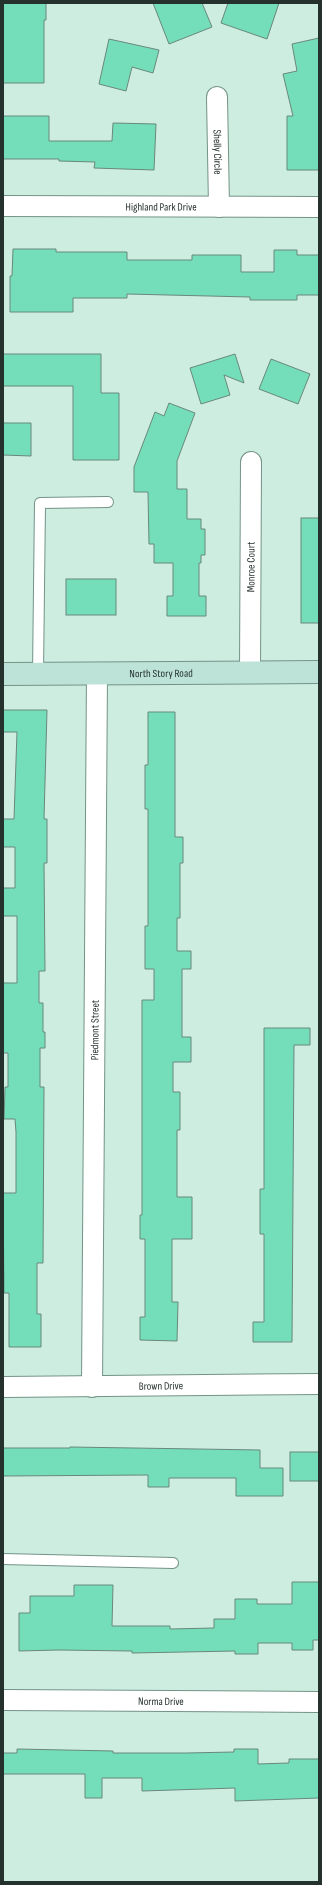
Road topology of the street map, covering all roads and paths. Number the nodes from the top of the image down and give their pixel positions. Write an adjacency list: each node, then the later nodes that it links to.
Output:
1 (217, 97): 3 (street, Shelly Circle)
2 (3, 206): 3 (street, Highland Park Drive)
3 (219, 207): 4 (street, Highland Park Drive)
4 (319, 207)
5 (251, 462): 9 (street, Monroe Court)
6 (108, 502): 11 (lane)
7 (319, 672): 9 (main road, North Story Road)
8 (97, 673): 9 (main road, North Story Road); 11 (main road, North Story Road); 14 (street, Piedmont Street)
9 (250, 673)
10 (3, 674): 11 (main road, North Story Road)
11 (38, 674)
12 (319, 1384): 14 (street, Brown Drive)
13 (3, 1387): 14 (street, Brown Drive)
14 (92, 1387)
15 (3, 1559): 16 (lane)
16 (173, 1563)
17 (3, 1700): 18 (street, Norma Drive)
18 (319, 1702)

